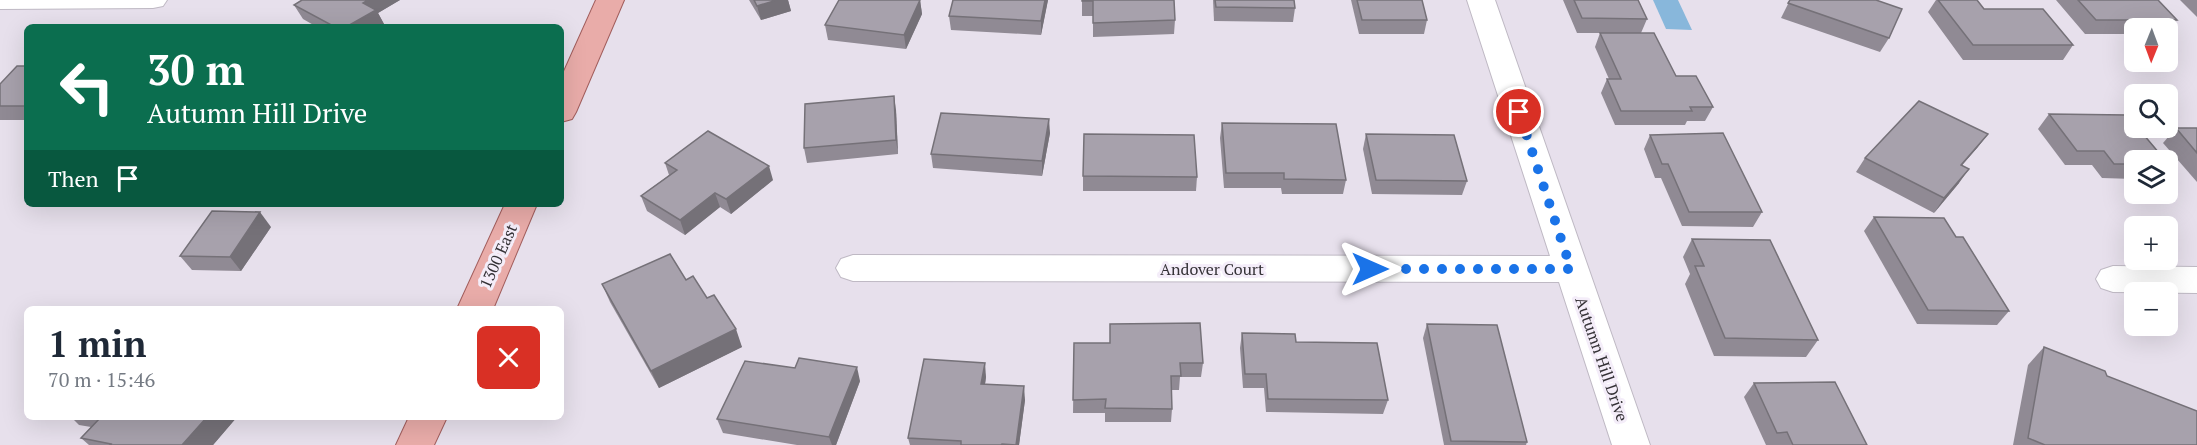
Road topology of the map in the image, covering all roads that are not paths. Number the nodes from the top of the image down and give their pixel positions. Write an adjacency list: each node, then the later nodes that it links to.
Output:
1 (153, 0): 4 (street)
2 (610, 0): 5 (main road)
3 (1481, 0): 8 (street, Autumn Hill Drive)
4 (0, 2)
5 (564, 105)
6 (520, 207): 11 (main road, 1300 East)
7 (853, 268): 8 (street, Andover Court)
8 (1571, 269): 14 (street, Autumn Hill Drive)
9 (2114, 279): 10 (street)
10 (2197, 280)
11 (476, 306)
12 (427, 420): 13 (main road)
13 (415, 445)
14 (1631, 445)

